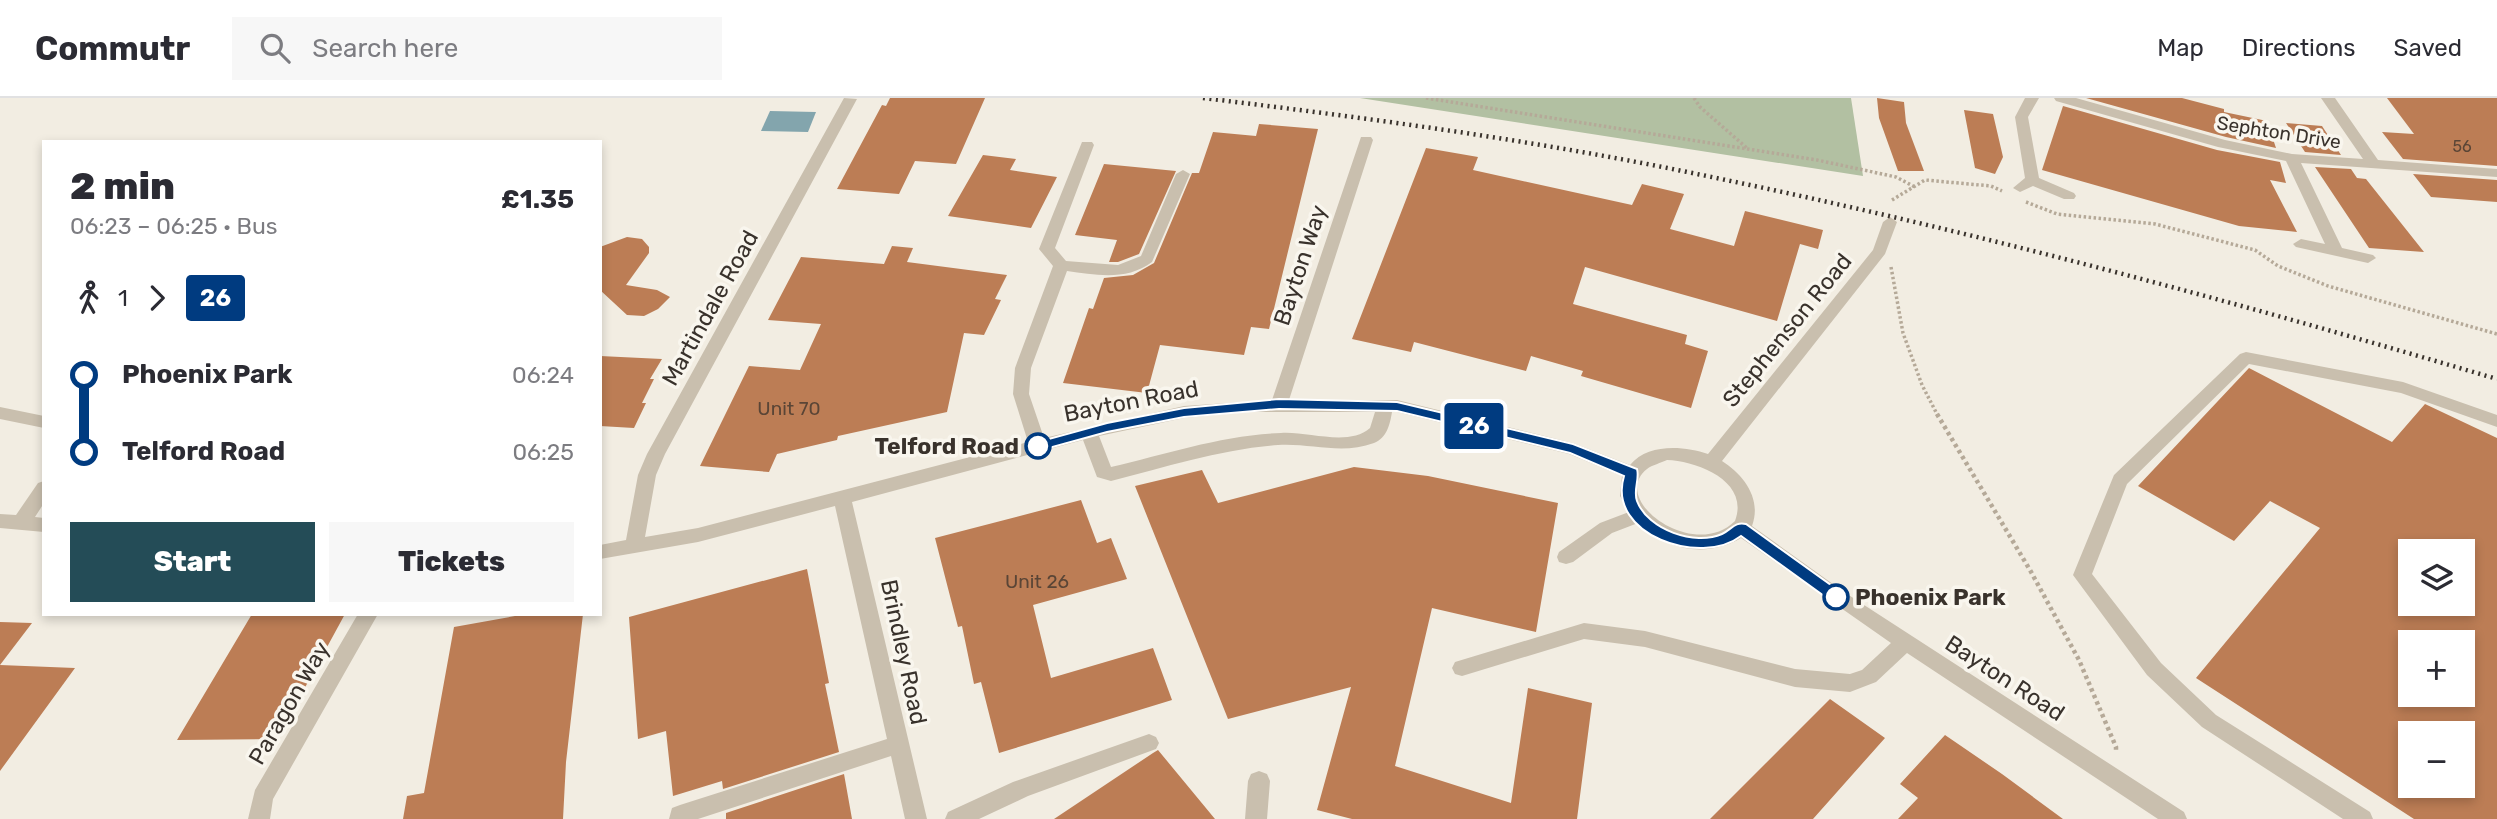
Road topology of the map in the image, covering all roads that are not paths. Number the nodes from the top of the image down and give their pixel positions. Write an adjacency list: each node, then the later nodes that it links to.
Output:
1 (2032, 98): 11 (street)
2 (2061, 98): 7 (street, Sephton Drive)
3 (2328, 98): 8 (street)
4 (850, 99): 33 (street, Martindale Road)
5 (1366, 140): 17 (street, Bayton Way)
6 (1087, 145): 16 (street)
7 (2292, 158): 8 (street, Sephton Drive); 14 (street)
8 (2374, 165): 10 (street, Sephton Drive)
9 (1183, 173): 16 (street)
10 (2497, 173)
11 (2069, 196)
12 (1891, 222): 24 (street, Stephenson Road)
13 (2301, 244): 14 (street)
14 (2336, 251): 15 (street)
15 (2368, 258)
16 (1061, 265): 23 (street)
17 (1279, 404): 18 (street, Bayton Road); 22 (street, Bayton Road)
18 (1384, 406): 22 (street); 25 (street, Bayton Road)
19 (0, 413): 21 (street)
20 (2497, 421): 48 (street)
21 (42, 422)
22 (1089, 432): 23 (street, Bayton Road)
23 (1038, 446): 27 (street, Bayton Road)
24 (1711, 462): 25 (street); 32 (street)
25 (1632, 473): 28 (street)
26 (42, 491): 30 (street)
27 (842, 497): 33 (street, Bayton Road); 40 (street, Brindley Road)
28 (1638, 516): 32 (street); 35 (street)
29 (0, 521): 30 (street)
30 (21, 523): 31 (street)
31 (42, 525)
32 (1741, 528): 37 (street, Bayton Road)
33 (634, 548): 34 (street, Bayton Road)
34 (602, 552)
35 (1566, 557)
36 (367, 616): 42 (street, Paragon Way)
37 (1905, 642): 38 (street); 47 (street, Bayton Road)
38 (1462, 668)
39 (1149, 743): 45 (street)
40 (898, 744): 43 (street); 44 (street, Brindley Road)
41 (1259, 781): 46 (street)
42 (259, 819)
43 (680, 819)
44 (916, 819)
45 (956, 819)
46 (1255, 819)
47 (2176, 819)
48 (2362, 819)

